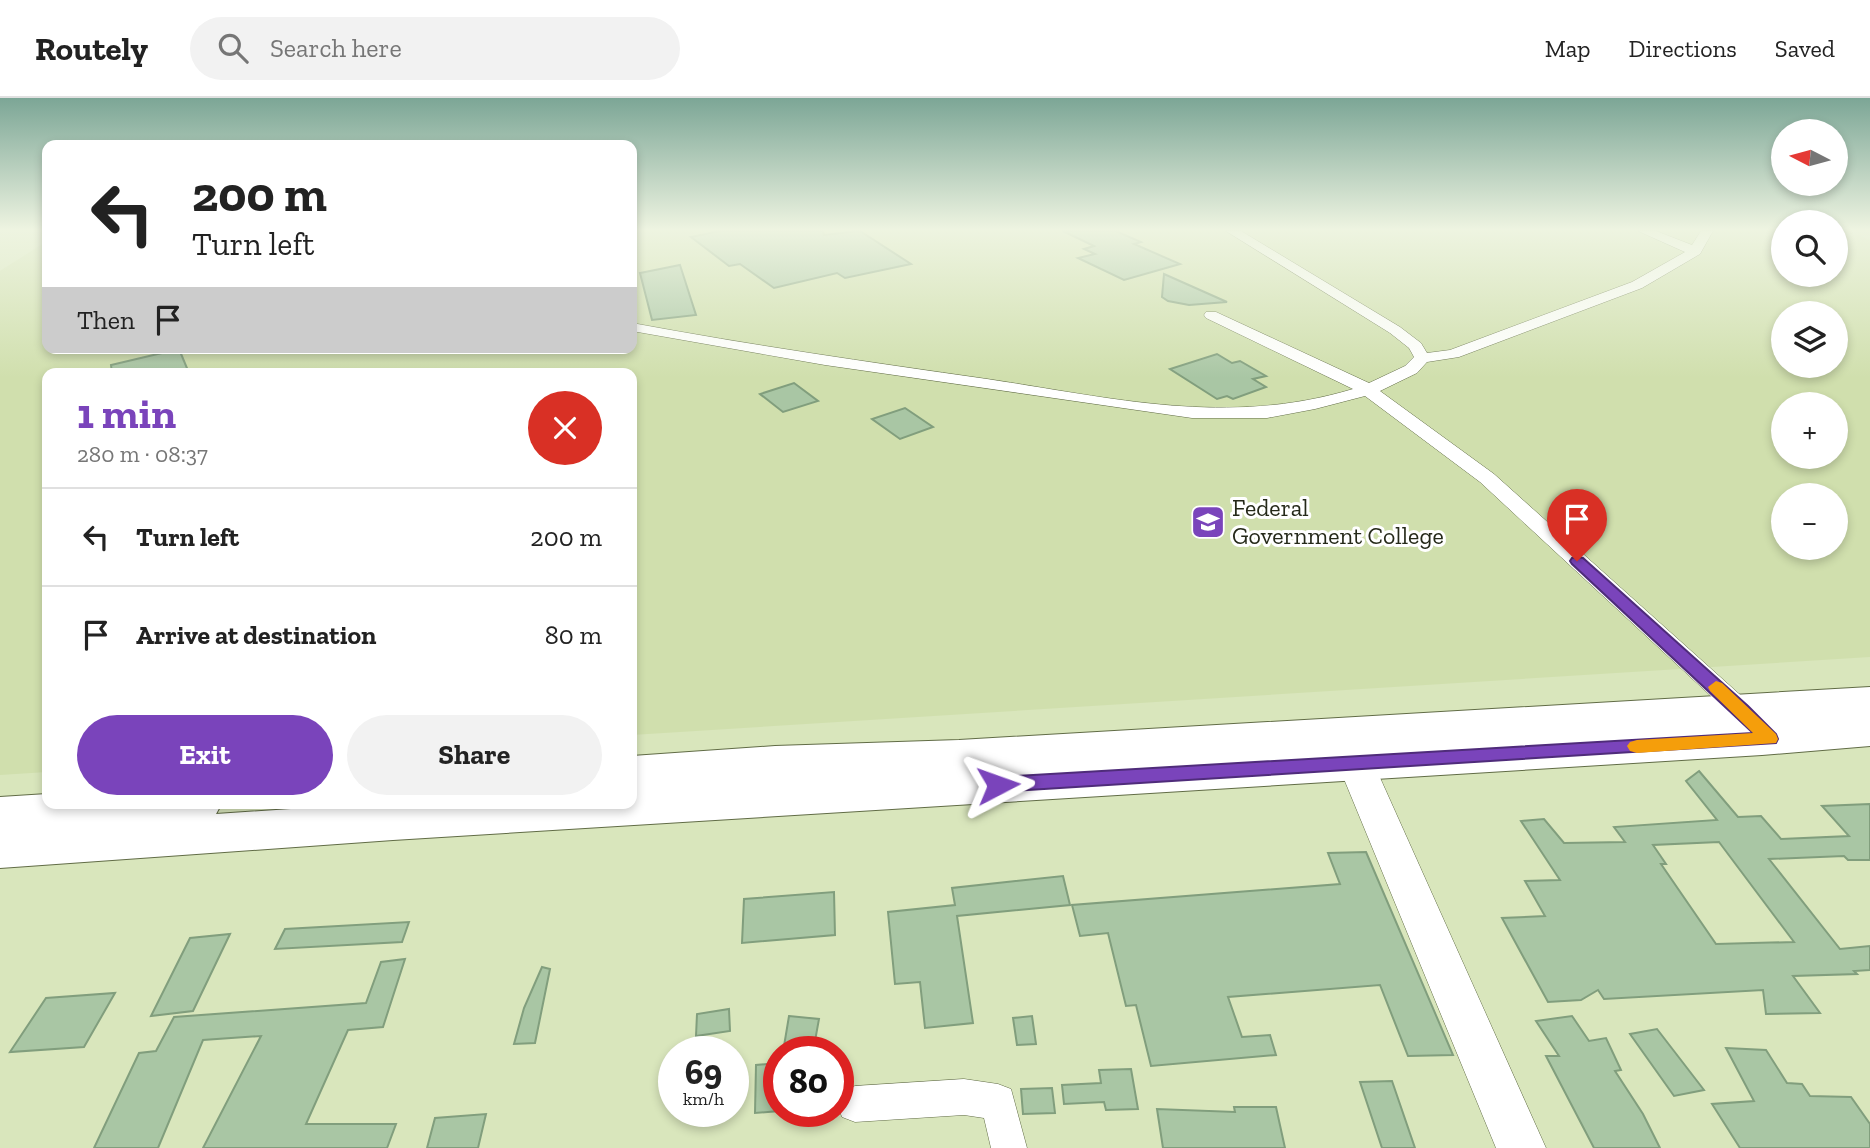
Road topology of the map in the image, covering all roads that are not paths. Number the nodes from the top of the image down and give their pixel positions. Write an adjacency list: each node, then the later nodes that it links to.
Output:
1 (1313, 280): 5 (street)
2 (1646, 280): 5 (street)
3 (1211, 315): 6 (street)
4 (637, 328): 6 (street)
5 (1422, 358): 6 (street)
6 (1365, 388): 8 (street)
7 (1870, 702): 8 (highway)
8 (1756, 724): 9 (highway); 10 (highway); 11 (highway)
9 (1870, 730)
10 (1355, 762): 12 (highway); 19 (street)
11 (637, 773)
12 (637, 808)
13 (107, 809): 15 (highway)
14 (614, 809): 16 (highway)
15 (0, 816)
16 (0, 848)
17 (855, 1104): 18 (street)
18 (1009, 1148)
19 (1521, 1148)

